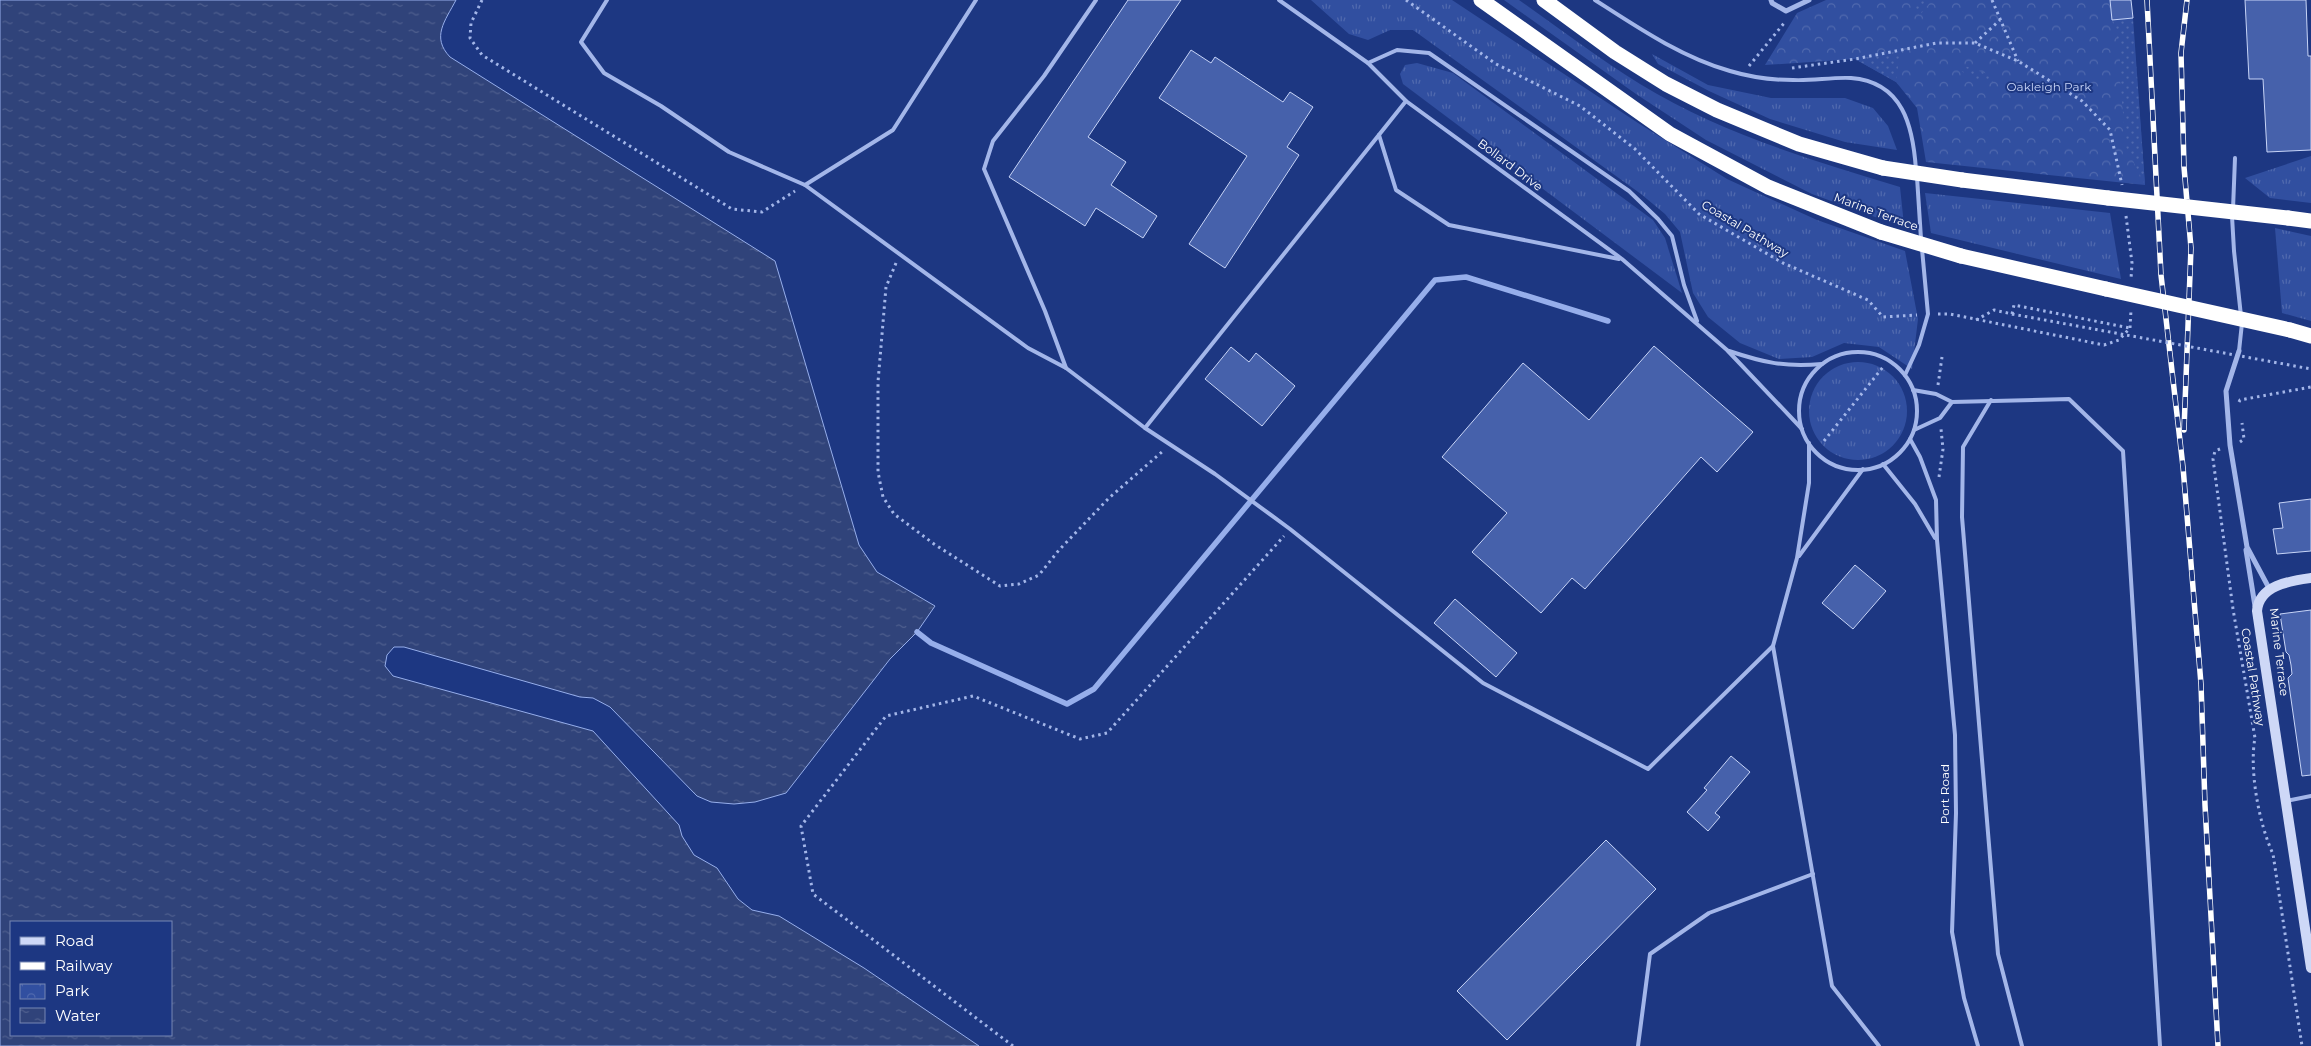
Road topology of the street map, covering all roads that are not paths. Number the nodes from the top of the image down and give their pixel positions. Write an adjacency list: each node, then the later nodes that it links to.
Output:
1 (607, 0): 14 (lane)
2 (976, 0): 14 (lane)
3 (1096, 0): 22 (lane)
4 (1279, 0): 10 (lane, Bollard Drive)
5 (1481, 0): 18 (highway, Marine Terrace, bridge)
6 (1544, 0): 15 (highway, bridge)
7 (1595, 0): 23 (lane)
8 (1771, 0): 9 (street)
9 (1809, 0)
10 (1368, 63): 11 (lane, Bollard Drive); 17 (lane)
11 (1406, 100): 12 (lane); 16 (lane, Bollard Drive)
12 (1379, 135): 16 (lane); 27 (lane)
13 (2234, 158): 20 (lane)
14 (805, 185): 22 (lane)
15 (2311, 221)
16 (1622, 259): 17 (lane, Bollard Drive)
17 (1698, 323): 19 (lane, Bollard Drive)
18 (2311, 336)
19 (1727, 350): 21 (lane, Bollard Drive); 28 (lane, Bollard Drive)
20 (2238, 351): 34 (street)
21 (1822, 364): 23 (lane); 28 (lane)
22 (1066, 368): 27 (lane)
23 (1905, 375): 24 (lane)
24 (1913, 390): 26 (lane); 29 (lane)
25 (1991, 400): 26 (lane); 48 (lane); 49 (lane)
26 (1952, 402): 29 (lane)
27 (1145, 428): 40 (lane)
28 (1802, 429): 31 (lane)
29 (1914, 430): 30 (lane)
30 (1910, 439): 32 (lane); 35 (lane, Port Road)
31 (1809, 443): 33 (lane); 36 (lane)
32 (1883, 464): 33 (lane); 35 (lane, Port Road)
33 (1863, 470): 36 (lane)
34 (2243, 530): 38 (street); 39 (street)
35 (1936, 540): 47 (lane, Port Road)
36 (1797, 558): 40 (lane)
37 (2311, 578): 38 (street)
38 (2270, 590): 39 (street, Marine Terrace)
39 (2257, 617): 42 (street, Marine Terrace)
40 (1773, 646): 43 (lane)
41 (2311, 796): 42 (lane)
42 (2285, 801): 44 (street, Marine Terrace)
43 (1813, 874): 45 (lane); 46 (lane)
44 (2311, 968)
45 (1638, 1046)
46 (1879, 1046)
47 (1978, 1046)
48 (2022, 1046)
49 (2160, 1046)

